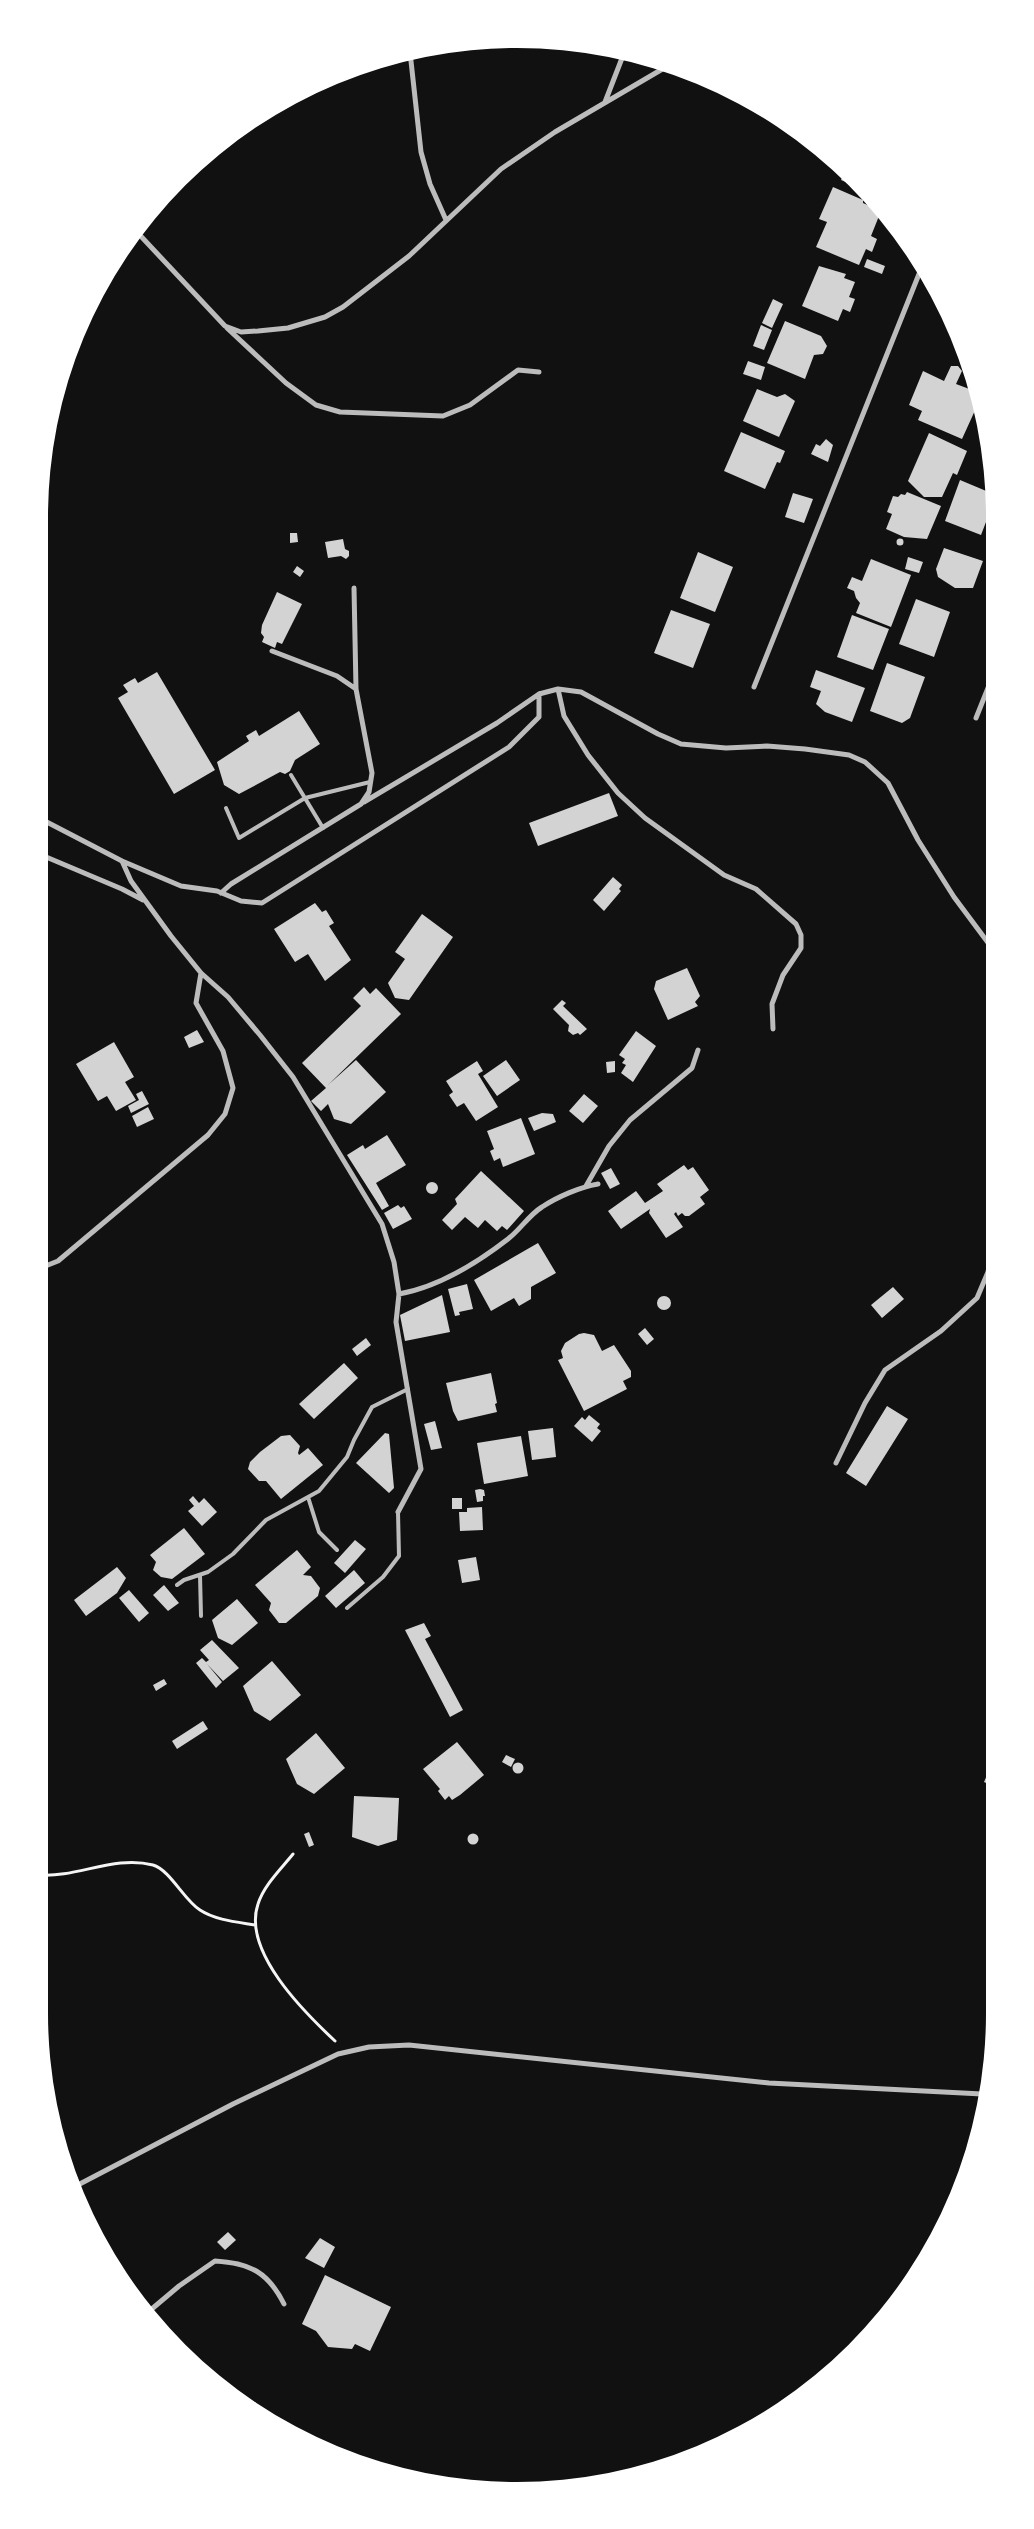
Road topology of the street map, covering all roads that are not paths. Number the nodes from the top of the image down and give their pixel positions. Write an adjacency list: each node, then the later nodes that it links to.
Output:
1 (411, 60): 5 (street)
2 (622, 60): 4 (street)
3 (661, 70): 4 (street)
4 (605, 103): 5 (street)
5 (446, 220): 8 (street)
6 (141, 236): 8 (street)
7 (919, 274): 12 (street)
8 (225, 326): 9 (street)
9 (539, 372)
10 (354, 588): 13 (street)
11 (272, 651): 13 (street)
12 (754, 688)
13 (356, 689): 19 (street)
14 (558, 689): 16 (street); 29 (street); 31 (street)
15 (986, 693): 17 (street)
16 (539, 694): 21 (street); 27 (street)
17 (976, 718)
18 (291, 775): 20 (lane)
19 (370, 782): 20 (lane); 21 (street)
20 (305, 798): 22 (lane); 24 (lane)
21 (361, 804): 24 (street)
22 (226, 808)
23 (48, 823): 26 (street)
24 (323, 828): 27 (street)
25 (48, 858): 28 (street)
26 (122, 861): 27 (street); 28 (street)
27 (219, 892)
28 (145, 901): 30 (street)
29 (986, 940)
30 (201, 974): 35 (street); 37 (street)
31 (773, 1029)
32 (698, 1050): 34 (street)
33 (598, 1184): 34 (street)
34 (586, 1186): 37 (street)
35 (48, 1265)
36 (986, 1277): 39 (street)
37 (399, 1294): 38 (street)
38 (408, 1389): 40 (lane); 41 (street)
39 (836, 1463)
40 (308, 1498): 42 (lane); 43 (lane)
41 (398, 1512): 45 (lane)
42 (337, 1550)
43 (200, 1575): 44 (lane); 46 (lane)
44 (177, 1585)
45 (348, 1608)
46 (201, 1616)
47 (979, 2094): 48 (street)
48 (80, 2184)
49 (284, 2304): 50 (street)
50 (153, 2308)

